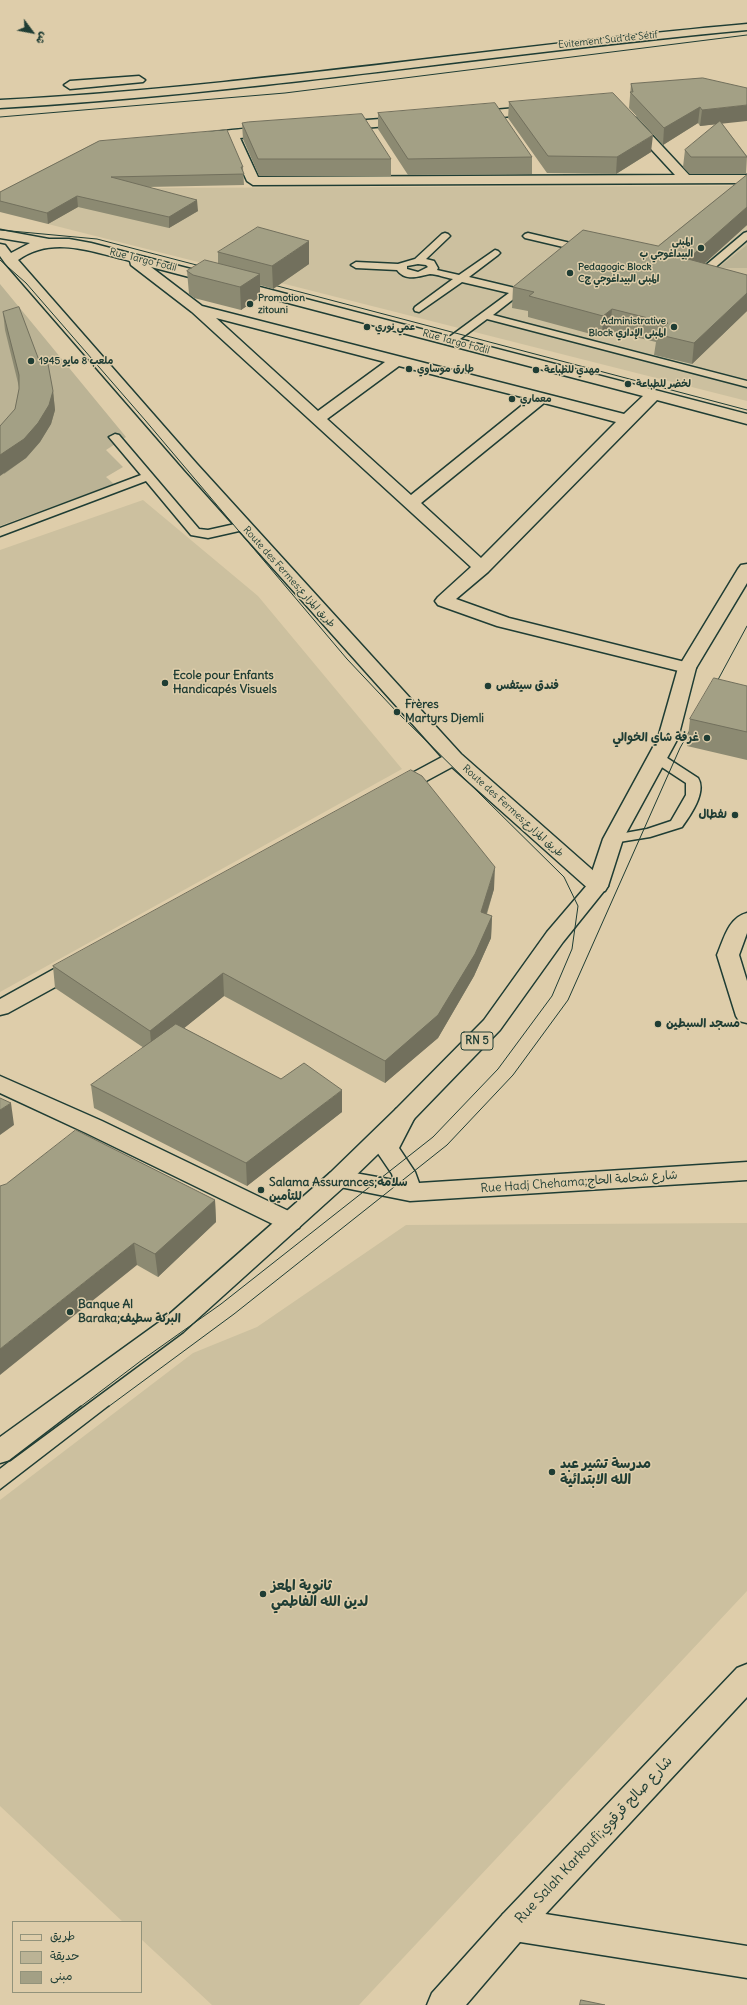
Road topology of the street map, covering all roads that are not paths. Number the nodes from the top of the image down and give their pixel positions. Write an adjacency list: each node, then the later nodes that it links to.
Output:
1 (747, 18): 3 (main road)
2 (747, 27): 6 (main road, Evitement Sud de Sétif)
3 (309, 65)
4 (151, 79): 5 (main road)
5 (56, 86)
6 (0, 104)
7 (553, 109): 8 (main road)
8 (498, 114): 10 (main road); 14 (main road)
9 (626, 115): 22 (main road)
10 (459, 117)
11 (420, 120): 12 (main road)
12 (366, 124): 13 (main road); 17 (main road)
13 (327, 127)
14 (507, 127)
15 (287, 130): 16 (main road)
16 (232, 134): 18 (main road); 24 (main road)
17 (374, 137)
18 (187, 139)
19 (534, 166): 21 (main road)
20 (395, 168): 24 (main road)
21 (542, 179): 22 (main road); 24 (main road)
22 (685, 179): 23 (main road)
23 (747, 179)
24 (403, 180)
25 (0, 234): 29 (main road, Rue Targo Fodil)
26 (747, 235): 40 (lane)
27 (445, 236): 34 (lane)
28 (528, 236): 33 (lane)
29 (47, 243): 30 (main road, Rue Targo Fodil); 32 (main road, Rue Targo Fodil)
30 (5, 254): 56 (main road, Route des Fermes;طريق المزارع)
31 (495, 254): 38 (lane)
32 (127, 255): 42 (main road); 45 (main road, Rue Targo Fodil)
33 (565, 256)
34 (418, 260): 36 (lane); 37 (lane)
35 (356, 265): 36 (lane)
36 (401, 267): 37 (lane)
37 (430, 271): 38 (lane)
38 (461, 278): 41 (lane); 43 (lane)
39 (535, 278): 41 (lane)
40 (711, 281)
41 (517, 292): 44 (lane)
42 (197, 309): 46 (main road); 50 (main road)
43 (419, 309)
44 (486, 316): 45 (lane); 47 (lane)
45 (452, 340): 48 (main road, Rue Targo Fodil)
46 (398, 360): 49 (main road); 50 (main road)
47 (747, 384)
48 (653, 395): 51 (main road, Rue Targo Fodil); 52 (main road)
49 (542, 397): 52 (main road); 55 (main road)
50 (316, 419): 55 (main road)
51 (747, 419)
52 (627, 420): 58 (main road)
53 (115, 438): 54 (lane)
54 (148, 476): 56 (lane); 57 (lane)
55 (411, 504): 58 (main road)
56 (244, 526): 62 (main road, Route des Fermes;طريق المزارع)
57 (0, 532)
58 (482, 568): 60 (main road)
59 (747, 569): 60 (main road, RN 5)
60 (687, 668): 61 (main road, RN 5)
61 (656, 757): 64 (main road, RN 5); 64 (lane)
62 (454, 758): 63 (main road); 65 (main road, Route des Fermes;طريق المزارع)
63 (377, 800)
64 (613, 839): 65 (main road, RN 5)
65 (598, 886): 71 (main road, RN 5)
66 (747, 920): 69 (main road)
67 (98, 954): 68 (main road)
68 (0, 1008)
69 (747, 1016)
70 (0, 1084): 72 (main road)
71 (404, 1115): 75 (main road, RN 5); 76 (main road)
72 (94, 1127): 73 (main road); 77 (main road)
73 (76, 1141)
74 (747, 1171): 76 (main road, Rue Hadj Chehama;شارع شحامة الحاج)
75 (338, 1179): 76 (main road, Rue Hadj Chehama;شارع شحامة الحاج); 77 (main road, RN 5)
76 (410, 1192)
77 (290, 1222): 78 (main road, RN 5)
78 (0, 1452)
79 (747, 1677): 80 (main road, Rue Salah Karkoufi;شارع صالح قرقوي)
80 (514, 1925): 81 (main road); 82 (main road, Rue Salah Karkoufi;شارع صالح قرقوي)
81 (747, 1962)
82 (444, 2005)

